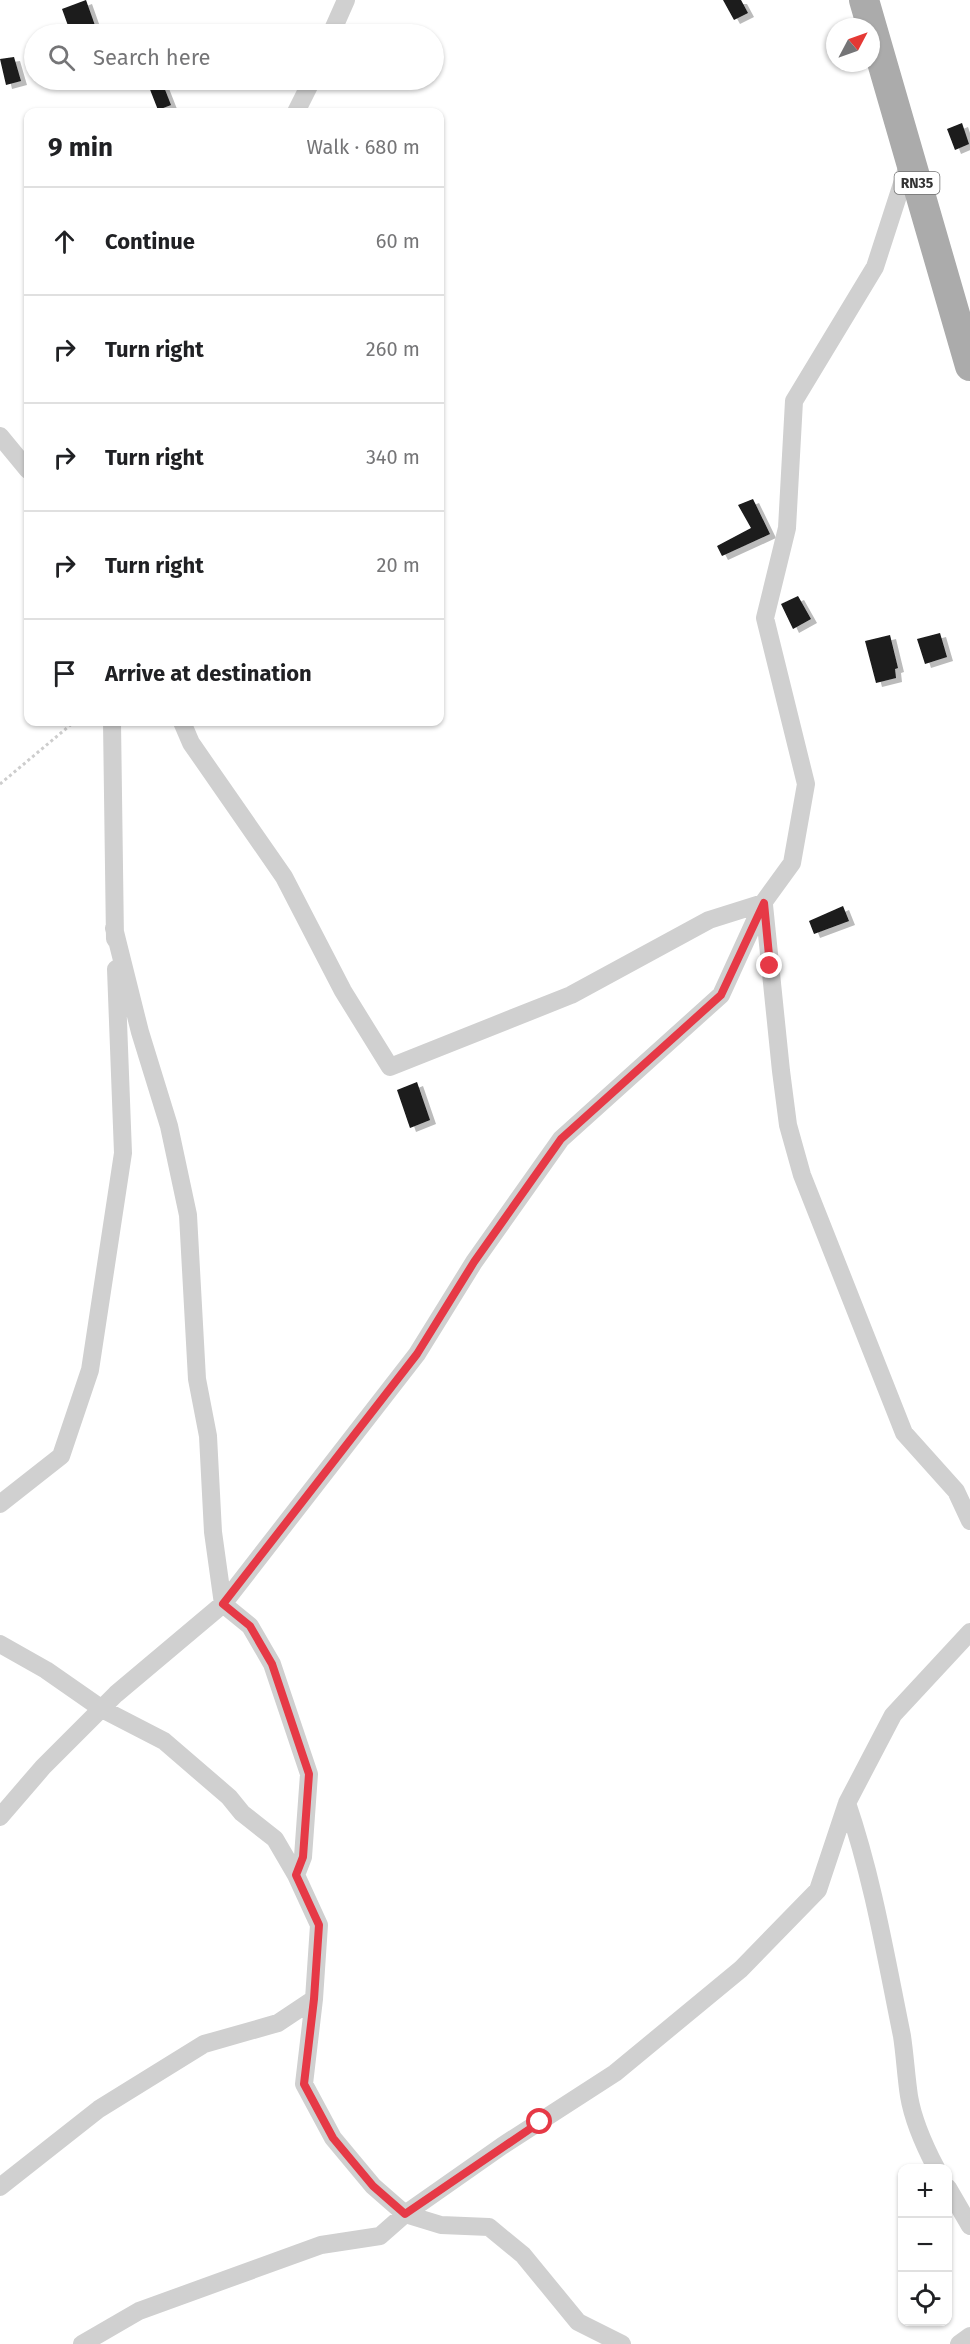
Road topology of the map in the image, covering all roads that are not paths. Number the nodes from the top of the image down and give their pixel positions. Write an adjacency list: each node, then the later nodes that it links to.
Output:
1 (346, 0): 3 (street)
2 (864, 0): 6 (main road, RN35)
3 (335, 24)
4 (307, 90): 5 (street)
5 (298, 108)
6 (910, 158): 7 (main road, RN35); 12 (street)
7 (970, 366)
8 (0, 436): 9 (street)
9 (24, 465)
10 (112, 726): 13 (street)
11 (184, 726): 12 (street)
12 (764, 903): 15 (street); 16 (street)
13 (114, 928): 14 (street); 16 (street)
14 (0, 1504)
15 (970, 1521)
16 (223, 1604): 19 (street); 22 (street)
17 (970, 1632): 20 (street)
18 (0, 1644): 19 (street)
19 (102, 1708): 21 (street); 22 (street)
20 (847, 1803): 24 (street); 27 (street)
21 (0, 1817)
22 (296, 1875): 23 (street)
23 (314, 1999): 25 (street); 27 (street)
24 (934, 2164)
25 (0, 2187)
26 (952, 2195): 28 (street)
27 (405, 2214): 30 (street); 31 (street)
28 (970, 2226)
29 (970, 2336): 32 (street)
30 (82, 2344)
31 (622, 2344)
32 (959, 2344)

